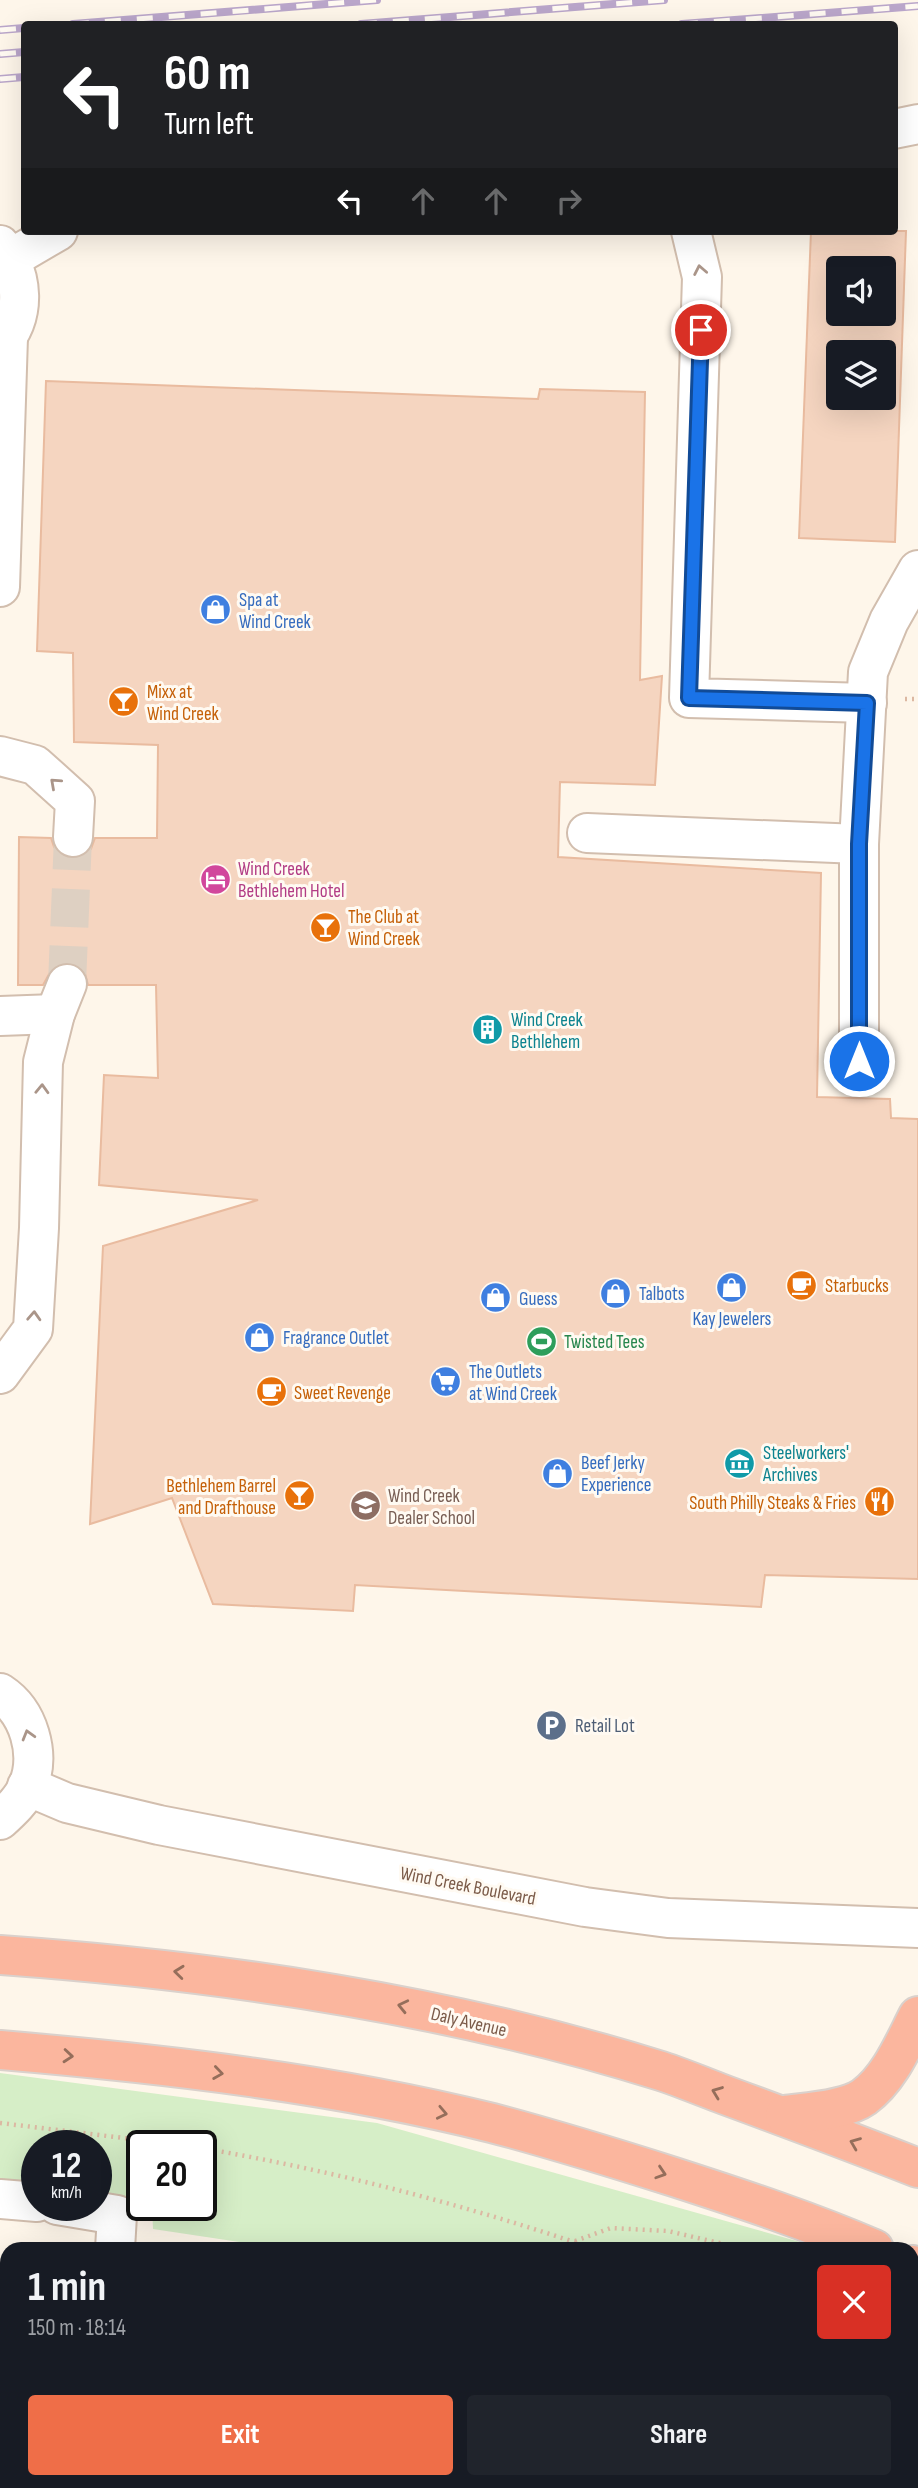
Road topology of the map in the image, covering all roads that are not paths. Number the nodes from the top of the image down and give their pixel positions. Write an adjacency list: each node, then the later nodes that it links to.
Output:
1 (918, 124): 2 (street)
2 (898, 128)
3 (48, 235): 5 (street)
4 (692, 235): 9 (street, one-way to 4)
5 (5, 252): 6 (street)
6 (4, 341): 8 (street)
7 (918, 570): 9 (street)
8 (0, 587)
9 (867, 703): 13 (street)
10 (0, 756): 12 (street, one-way to 10)
11 (587, 832): 13 (street)
12 (73, 837)
13 (859, 844): 15 (street)
14 (0, 1016): 16 (street, one-way to 14)
15 (859, 1061)
16 (0, 1374)
17 (0, 1693): 18 (street, one-way to 17)
18 (27, 1786): 19 (street); 20 (street, Wind Creek Boulevard)
19 (0, 1820)
20 (918, 1928)
21 (0, 1955): 24 (highway, Daly Avenue, one-way to 21)
22 (918, 2016): 24 (highway)
23 (0, 2050): 30 (highway, one-way to 30)
24 (781, 2115): 25 (highway, Daly Avenue, one-way to 24)
25 (918, 2168)
26 (0, 2199): 27 (street)
27 (21, 2201)
28 (92, 2221): 29 (street)
29 (116, 2232)
30 (856, 2242)

